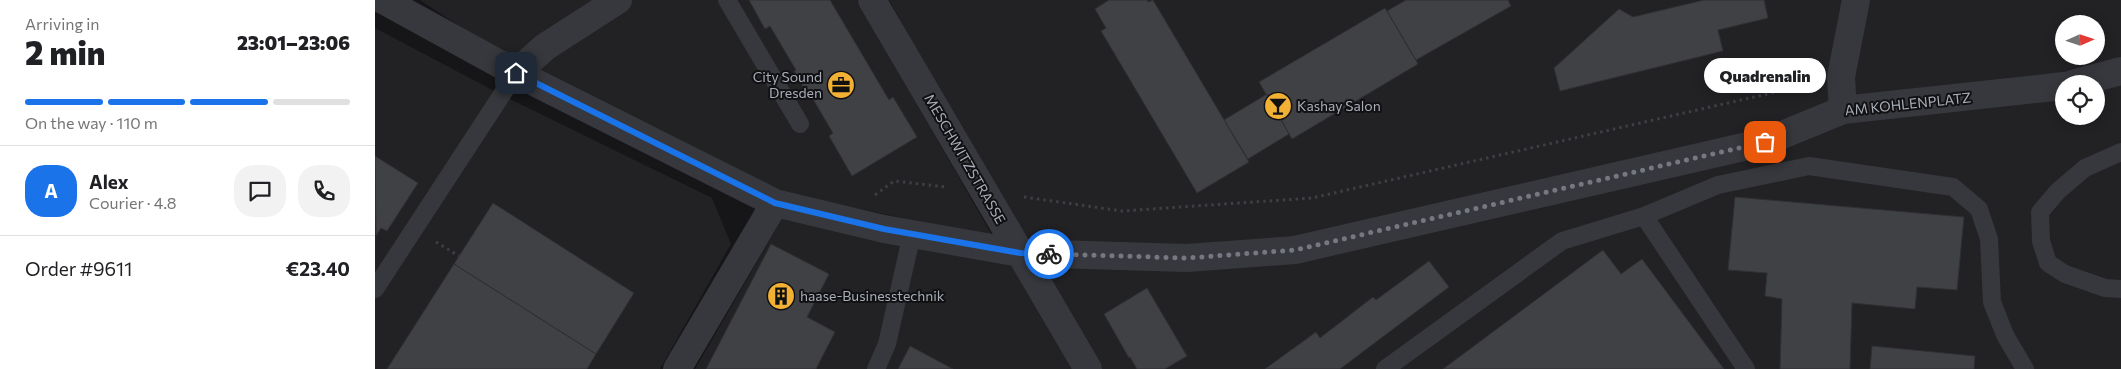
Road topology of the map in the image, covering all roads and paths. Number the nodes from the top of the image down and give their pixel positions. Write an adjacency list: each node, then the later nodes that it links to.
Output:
1 (383, 0): 7 (street, AM KOHLENPLATZ)
2 (618, 0): 7 (street)
3 (727, 0): 12 (lane)
4 (872, 0): 14 (street, MESCHWITZSTRASSE)
5 (1856, 0): 9 (street)
6 (2121, 71): 8 (street)
7 (516, 73): 15 (street, AM KOHLENPLATZ); 20 (lane)
8 (2105, 75)
9 (1841, 77): 11 (street); 14 (path)
10 (2055, 87): 11 (street, AM KOHLENPLATZ)
11 (1843, 110): 19 (street, AM KOHLENPLATZ)
12 (800, 124)
13 (2121, 152): 21 (lane)
14 (984, 191): 17 (path); 19 (street, MESCHWITZSTRASSE)
15 (775, 203): 17 (street, AM KOHLENPLATZ); 22 (street)
16 (1644, 216): 25 (lane); 26 (lane); 27 (lane)
17 (847, 220): 18 (street, AM KOHLENPLATZ)
18 (912, 234): 19 (street, AM KOHLENPLATZ); 23 (lane)
19 (1020, 253): 24 (street, MESCHWITZSTRASSE)
20 (375, 289)
21 (2121, 289)
22 (677, 369)
23 (876, 369)
24 (1088, 369)
25 (1385, 369)
26 (1746, 369)
27 (2025, 369)

